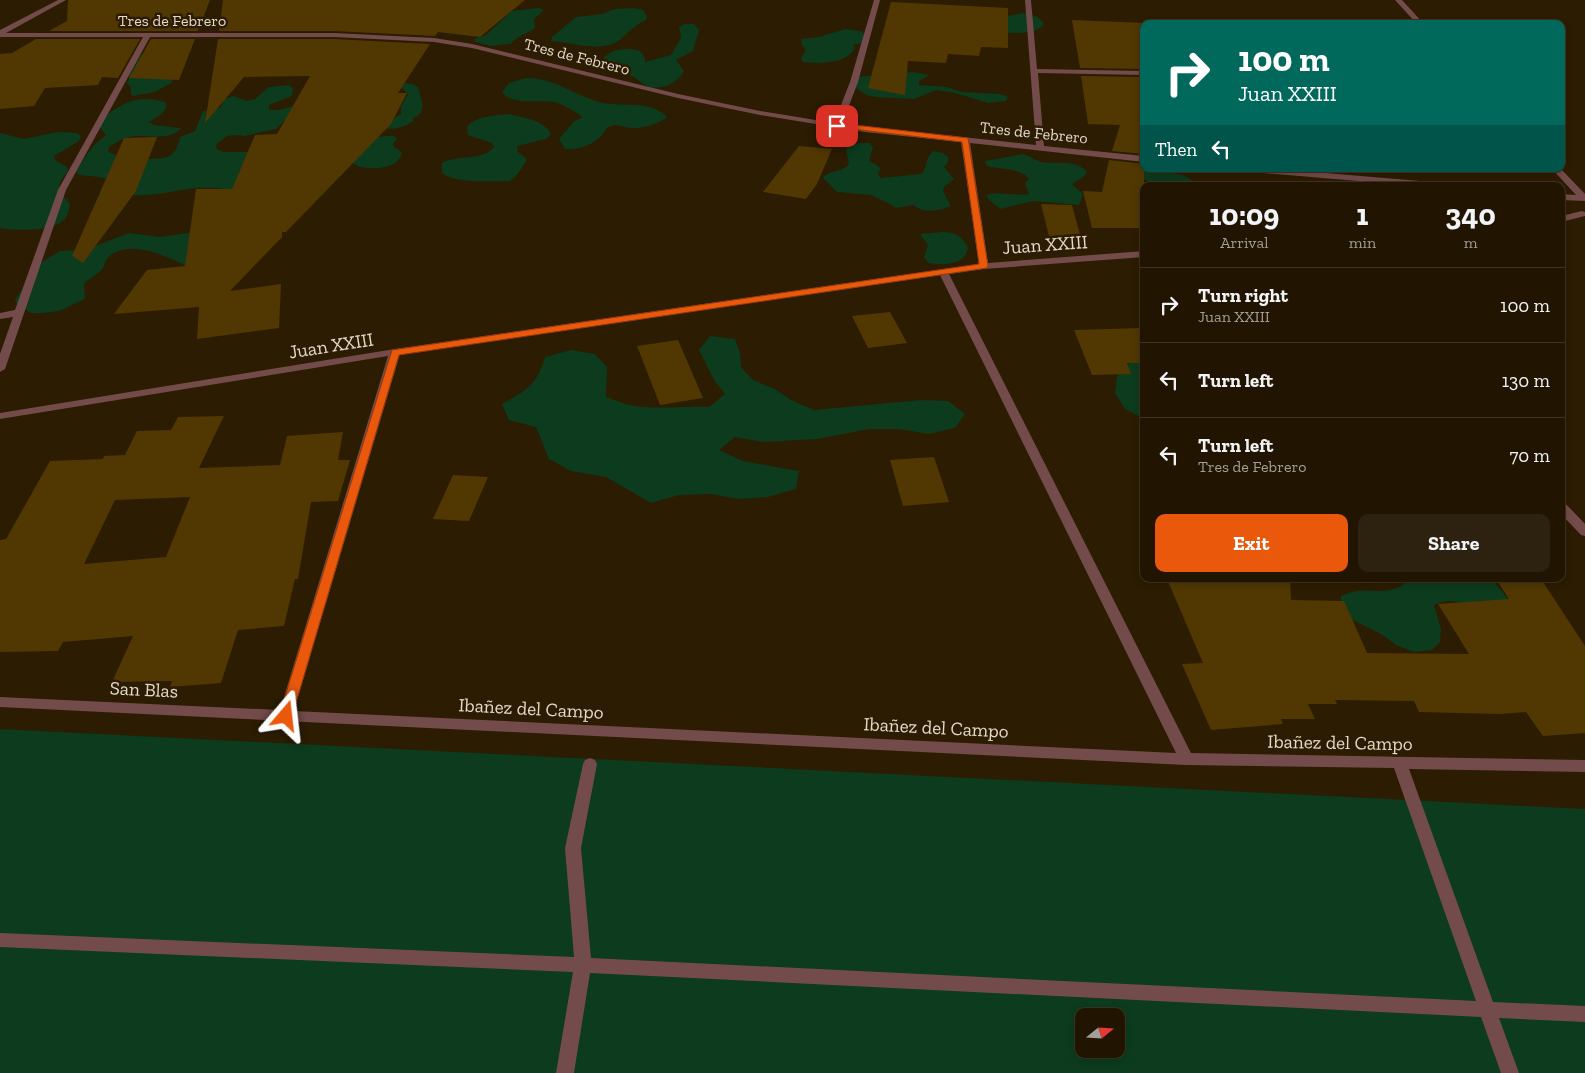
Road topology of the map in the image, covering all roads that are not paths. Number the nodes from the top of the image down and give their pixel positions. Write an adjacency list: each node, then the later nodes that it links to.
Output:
1 (62, 0): 6 (street)
2 (877, 0): 10 (street)
3 (1028, 0): 8 (street)
4 (1398, 0): 5 (street)
5 (1417, 20)
6 (0, 34): 7 (street, Tres de Febrero)
7 (148, 35): 10 (street, Tres de Febrero); 24 (street)
8 (1035, 71): 9 (street); 12 (street)
9 (1140, 73)
10 (837, 126): 11 (street, Tres de Febrero)
11 (965, 140): 12 (street, Tres de Febrero); 22 (street)
12 (1040, 149): 13 (street, Tres de Febrero)
13 (1140, 159)
14 (1286, 172): 16 (street)
15 (1559, 172): 18 (street)
16 (1399, 182)
17 (1565, 197): 18 (street)
18 (1584, 198): 19 (street)
19 (1584, 216): 20 (street)
20 (1565, 218)
21 (1140, 254): 22 (street, Juan XXIII)
22 (984, 266): 23 (street, Juan XXIII)
23 (943, 272): 26 (street, Juan XXIII); 33 (street)
24 (18, 313): 25 (street); 27 (street)
25 (0, 316)
26 (395, 352): 28 (street, Juan XXIII); 32 (street)
27 (0, 369)
28 (0, 416)
29 (1565, 510): 30 (street)
30 (1585, 532)
31 (0, 702): 32 (street, San Blas)
32 (286, 716): 33 (street, Ibañez del Campo)
33 (1186, 759): 34 (street, Ibañez del Campo)
34 (1400, 762): 36 (street, Ibañez del Campo); 39 (street)
35 (590, 764): 38 (street)
36 (1585, 766)
37 (0, 940): 38 (street)
38 (583, 966): 39 (street); 41 (street)
39 (1487, 1008): 40 (street); 42 (street)
40 (1585, 1014)
41 (565, 1073)
42 (1510, 1073)

